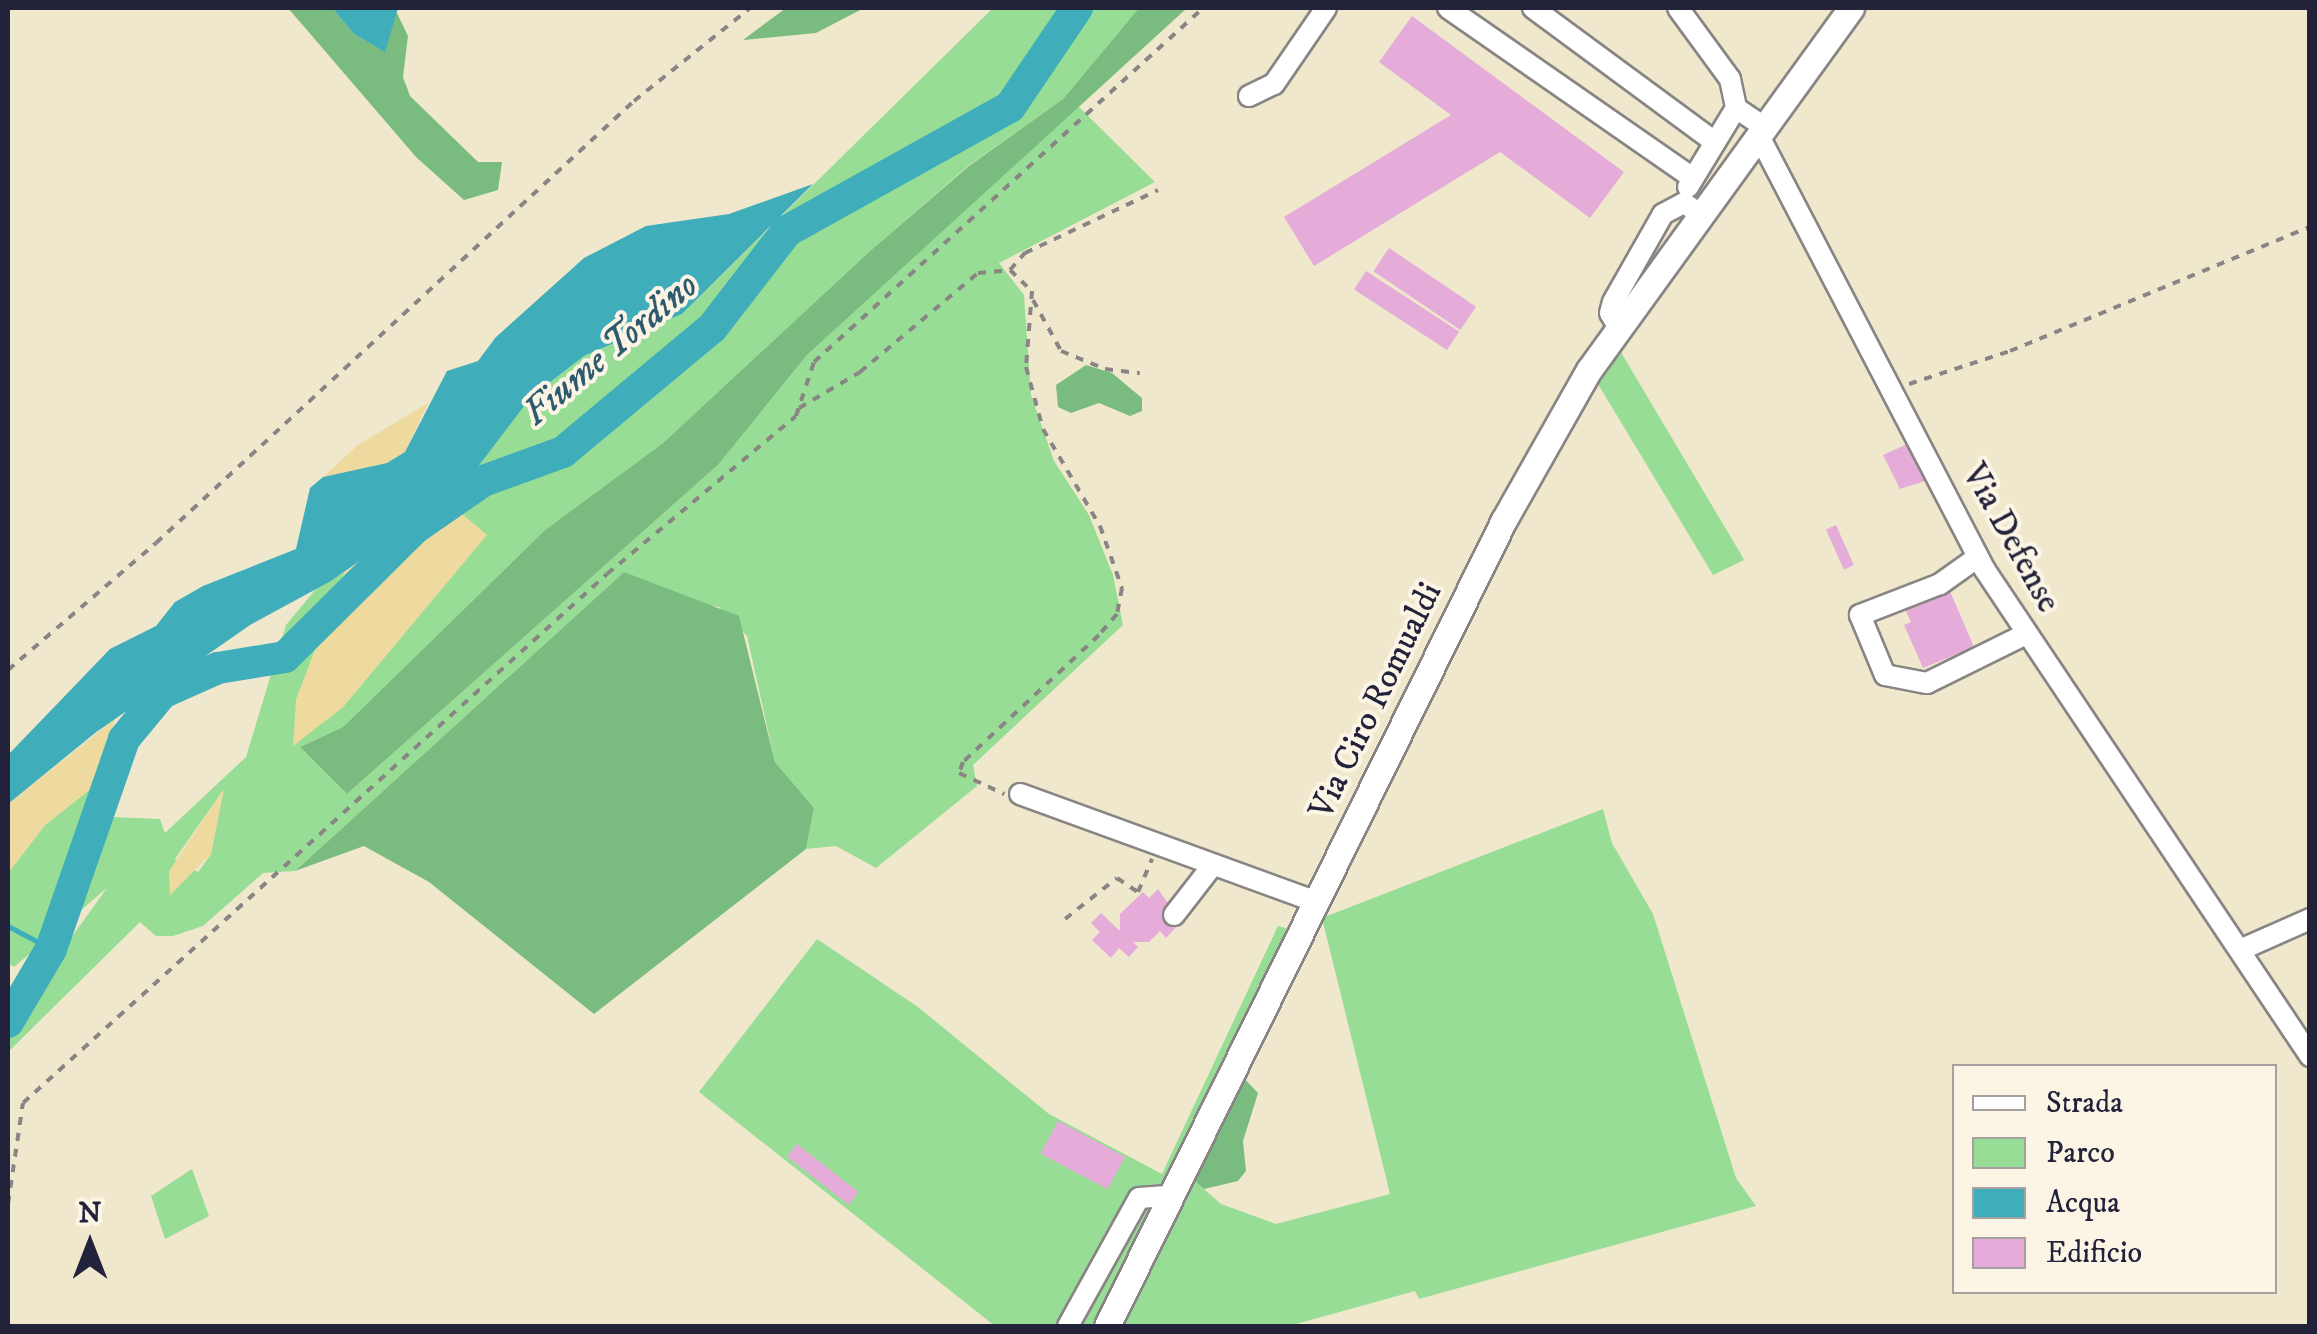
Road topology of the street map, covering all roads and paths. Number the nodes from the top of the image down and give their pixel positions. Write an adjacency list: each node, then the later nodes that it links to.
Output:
1 (750, 8): 23 (path)
2 (1203, 8): 20 (path)
3 (1326, 8): 8 (street)
4 (1448, 8): 12 (street)
5 (1533, 8): 11 (street)
6 (1678, 8): 9 (street)
7 (1851, 8): 10 (main road, Via Ciro Romualdi)
8 (1250, 96)
9 (1736, 108): 10 (street); 11 (street)
10 (1762, 132): 14 (main road, Via Ciro Romualdi); 19 (street, Via Defense)
11 (1715, 142): 12 (street)
12 (1693, 178): 14 (street)
13 (1158, 190): 16 (path)
14 (1692, 209): 27 (main road, Via Ciro Romualdi)
15 (2310, 227): 19 (path)
16 (1010, 270): 17 (path); 20 (path)
17 (1032, 296): 18 (path); 24 (path)
18 (1140, 373)
19 (1895, 388): 21 (street, Via Defense)
20 (799, 408): 34 (path)
21 (1978, 557): 22 (street, Via Defense); 22 (street)
22 (2026, 634): 31 (street, Via Defense)
23 (8, 670)
24 (1020, 794): 25 (street)
25 (1157, 846): 26 (street); 29 (path)
26 (1212, 866): 27 (street); 28 (street)
27 (1316, 902): 33 (main road, Via Ciro Romualdi)
28 (1174, 915)
29 (1064, 919)
30 (2310, 919): 31 (street)
31 (2240, 950): 32 (street, Via Defense)
32 (2310, 1056)
33 (1170, 1196): 35 (street); 36 (main road, Via Ciro Romualdi)
34 (8, 1204)
35 (1068, 1326)
36 (1106, 1326)

